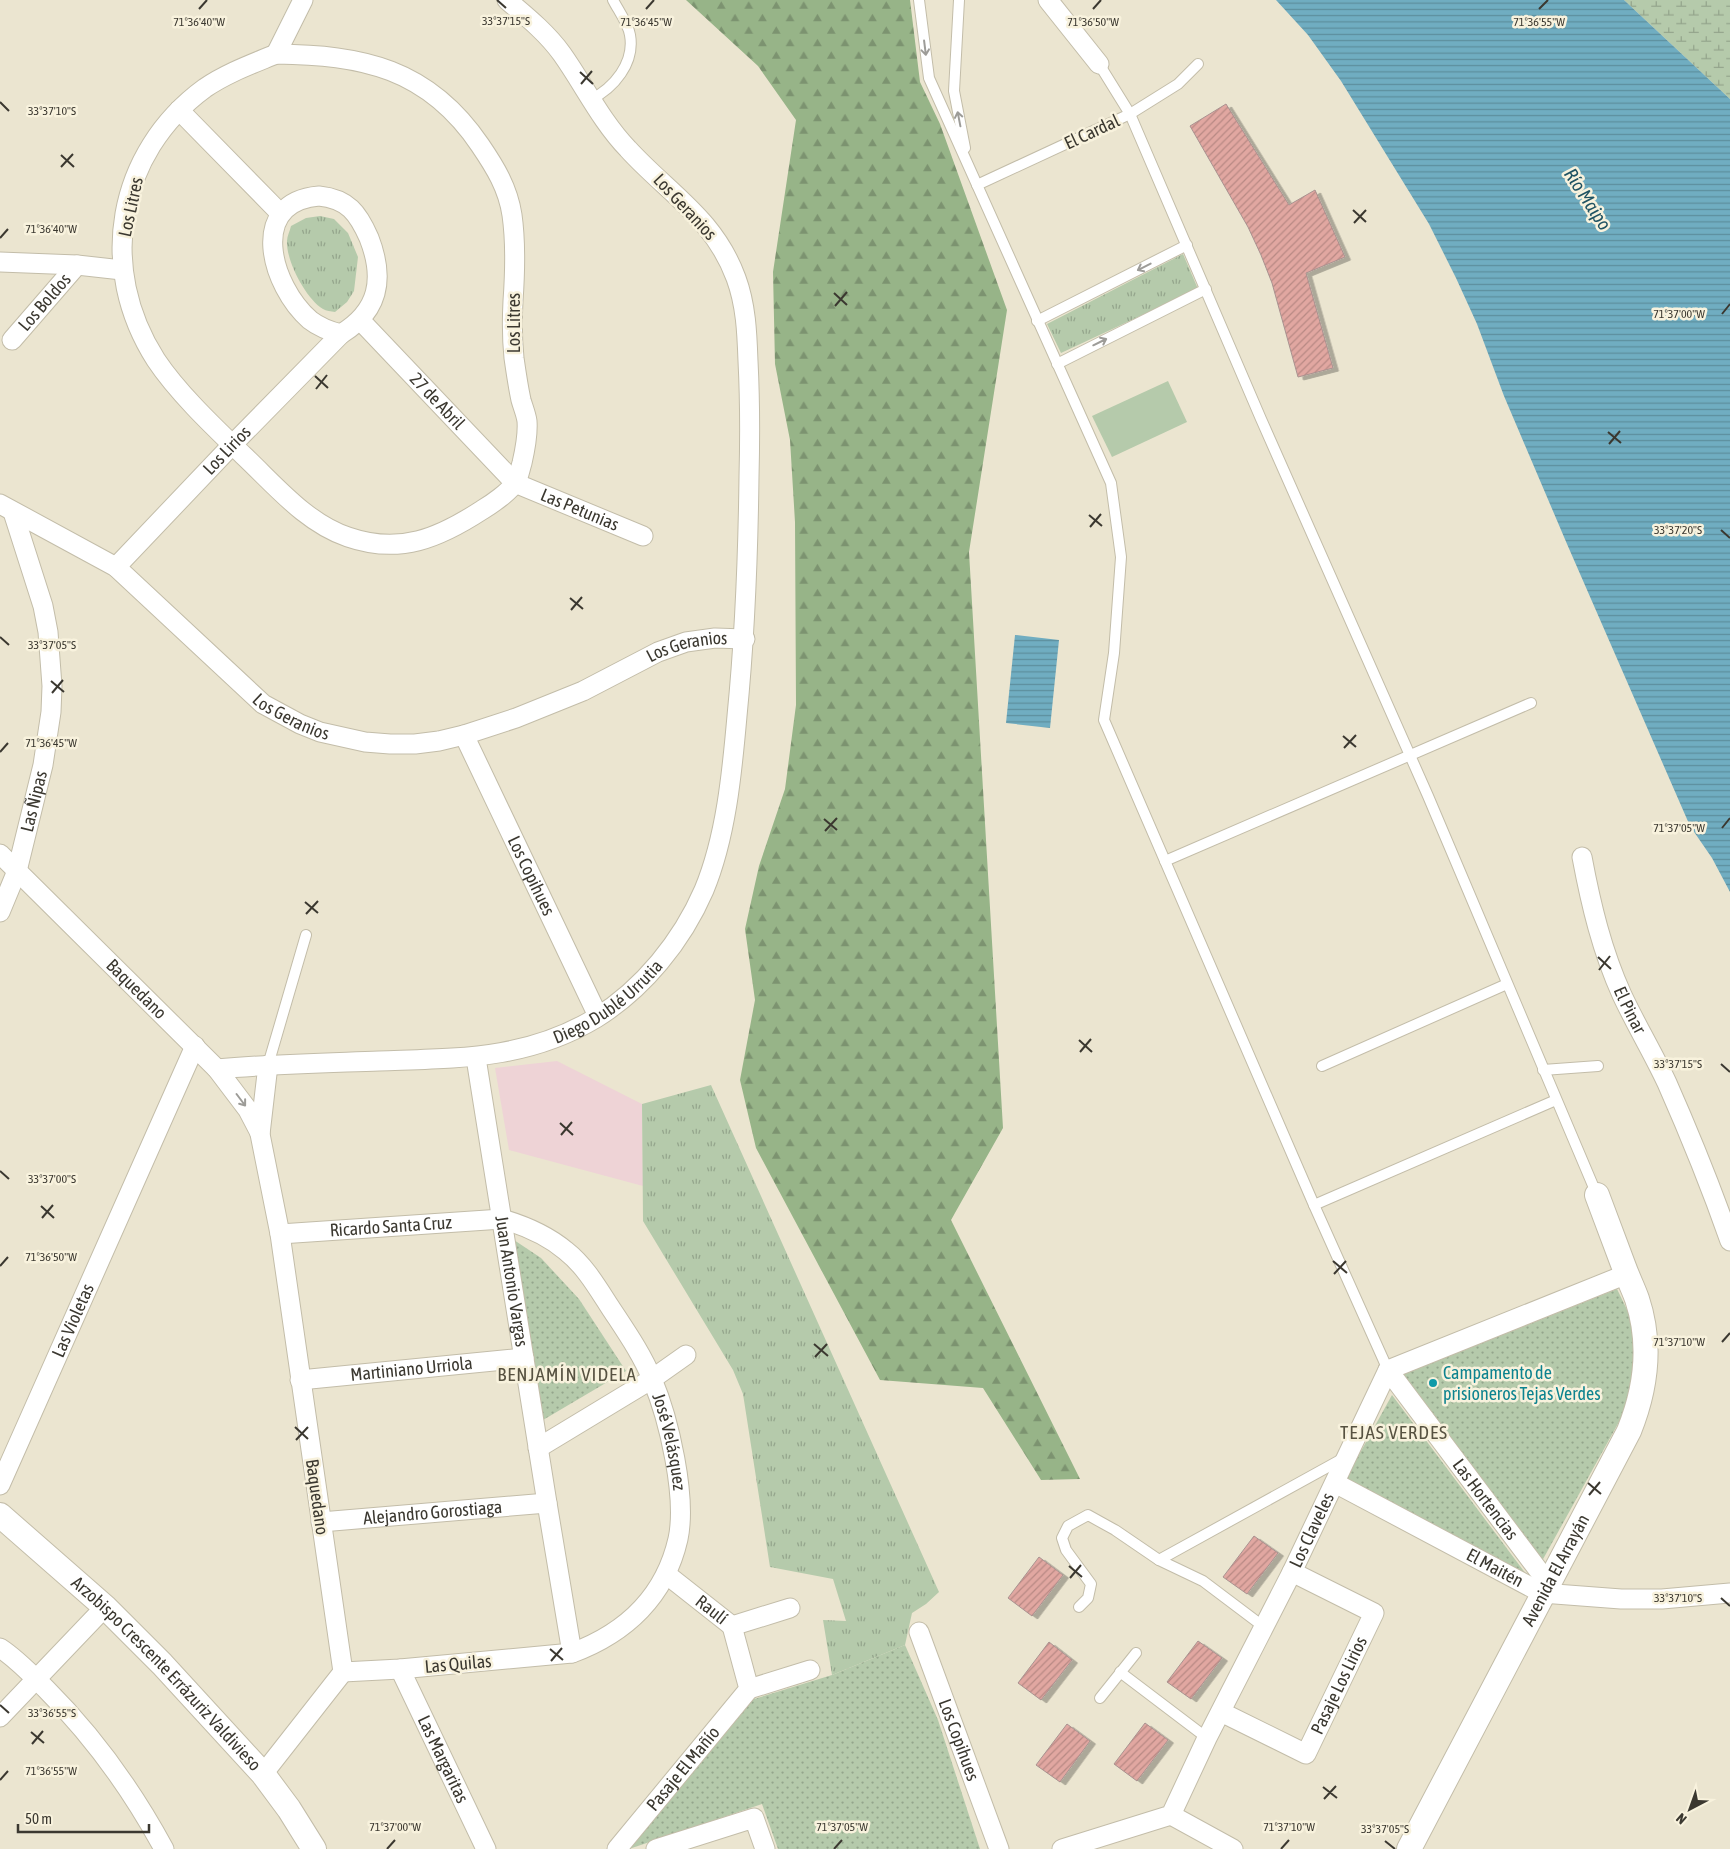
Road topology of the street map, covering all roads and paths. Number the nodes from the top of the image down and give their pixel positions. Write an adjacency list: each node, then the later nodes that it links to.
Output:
1 (303, 0): 7 (street)
2 (507, 0): 10 (street, Los Geranios)
3 (613, 0): 10 (lane)
4 (919, 0): 13 (lane, one-way to 13)
5 (960, 0): 13 (lane, one-way to 5)
6 (1048, 0): 8 (street)
7 (276, 54): 11 (street, Los Litres); 27 (street, Los Litres)
8 (1099, 64): 12 (lane)
9 (1198, 64): 12 (lane, El Cardal)
10 (590, 100): 31 (street, Los Geranios)
11 (179, 110): 15 (street); 19 (street, Los Litres)
12 (1130, 114): 14 (lane, El Cardal); 16 (lane)
13 (968, 167): 14 (lane)
14 (977, 185): 22 (lane)
15 (280, 213): 21 (street); 23 (street)
16 (1187, 246): 20 (lane); 22 (lane, one-way to 22)
17 (0, 262): 18 (street, Los Boldos)
18 (77, 265): 19 (street, Los Boldos); 24 (street, Los Boldos)
19 (122, 270): 26 (street, Los Litres)
20 (1206, 289): 25 (lane, one-way to 20); 34 (lane)
21 (360, 320): 23 (street); 27 (street, 27 de Abril)
22 (1037, 320): 25 (lane)
23 (341, 334): 26 (street, Los Lirios)
24 (12, 340)
25 (1056, 364): 37 (lane)
26 (232, 445): 27 (street, Los Litres); 30 (street, Los Lirios)
27 (515, 483): 29 (street, Las Petunias)
28 (4, 510): 30 (street, Los Geranios); 38 (street, Las Ñipas)
29 (644, 536)
30 (116, 567): 33 (street, Los Geranios)
31 (744, 639): 33 (street, Los Geranios); 42 (street, Diego Dublé Urrutia)
32 (1530, 703): 34 (lane)
33 (464, 735): 42 (street, Los Copihues)
34 (1410, 755): 37 (lane); 41 (lane)
35 (0, 854): 38 (street, Baquedano)
36 (1582, 858): 56 (street, El Pinar)
37 (1165, 861): 53 (lane)
38 (17, 871): 39 (street, Las Ñipas); 43 (street, Baquedano)
39 (0, 912)
40 (306, 934): 45 (lane)
41 (1507, 984): 46 (lane); 49 (lane)
42 (598, 1016): 44 (street, Diego Dublé Urrutia)
43 (195, 1046): 48 (street, Baquedano); 66 (street, Las Violetas)
44 (476, 1058): 45 (street, Diego Dublé Urrutia); 54 (street, Juan Antonio Vargas)
45 (268, 1065): 48 (street, Diego Dublé Urrutia); 51 (street, Baquedano)
46 (1322, 1066)
47 (1598, 1066): 49 (lane)
48 (217, 1069): 51 (street, Baquedano, one-way to 51)
49 (1543, 1070): 50 (lane)
50 (1556, 1100): 52 (lane); 53 (lane)
51 (260, 1134): 55 (street, Baquedano)
52 (1596, 1195): 57 (street, Avenida El Arrayán)
53 (1314, 1205): 60 (lane)
54 (502, 1219): 55 (street, Ricardo Santa Cruz); 59 (street, Juan Antonio Vargas); 61 (street, José Velásquez)
55 (280, 1234): 62 (street, Baquedano)
56 (1730, 1241)
57 (1627, 1274): 60 (street); 73 (street, Avenida El Arrayán)
58 (686, 1355): 61 (street)
59 (524, 1358): 62 (street, Martiniano Urriola); 63 (street, Juan Antonio Vargas)
60 (1388, 1370): 64 (street, Los Claveles); 73 (street, Las Hortencias)
61 (652, 1379): 63 (street); 72 (street, José Velásquez)
62 (300, 1380): 69 (street, Baquedano)
63 (538, 1448): 67 (street, Juan Antonio Vargas)
64 (1347, 1457): 65 (street, Los Claveles); 70 (lane)
65 (1335, 1483): 71 (street, Los Claveles); 73 (street, El Maitén)
66 (0, 1485)
67 (547, 1503): 69 (street, Alejandro Gorostiaga); 82 (street, Juan Antonio Vargas)
68 (0, 1514): 75 (street, Arzobispo Crescente Errázuriz Valdivieso)
69 (321, 1522): 86 (street, Baquedano)
70 (1159, 1560): 76 (lane); 79 (lane)
71 (1292, 1572): 79 (street, Los Claveles); 91 (street, Pasaje Los Lirios)
72 (666, 1574): 78 (street, Raulí); 82 (street, José Velásquez)
73 (1545, 1588): 74 (street, El Maitén); 105 (street, Avenida El Arrayán)
74 (1730, 1593)
75 (105, 1607): 88 (street); 94 (street, Arzobispo Crescente Errázuriz Valdivieso)
76 (1079, 1607)
77 (790, 1608): 78 (street, Raulí)
78 (732, 1626): 89 (street)
79 (1264, 1627): 91 (street, Los Claveles)
80 (919, 1632): 102 (street, Los Copihues)
81 (0, 1648): 88 (street)
82 (572, 1653): 84 (street, Las Quilas)
83 (1136, 1653): 87 (lane)
84 (400, 1669): 86 (street, Las Quilas); 98 (street, Las Margaritas)
85 (810, 1670): 89 (street)
86 (343, 1672): 94 (street)
87 (1120, 1672): 90 (lane); 93 (lane)
88 (36, 1679): 92 (street); 96 (street)
89 (749, 1690): 99 (street, Pasaje El Mañío)
90 (1100, 1698)
91 (1221, 1712): 93 (street, Los Claveles)
92 (0, 1717)
93 (1207, 1738): 95 (street, Los Claveles)
94 (263, 1774): 97 (street, Arzobispo Crescente Errázuriz Valdivieso)
95 (1171, 1815): 103 (street); 104 (street)
96 (164, 1849)
97 (314, 1849)
98 (486, 1849)
99 (617, 1849)
100 (656, 1849): 101 (street)
101 (765, 1849)
102 (999, 1849)
103 (1062, 1849)
104 (1233, 1849)
105 (1409, 1849)

